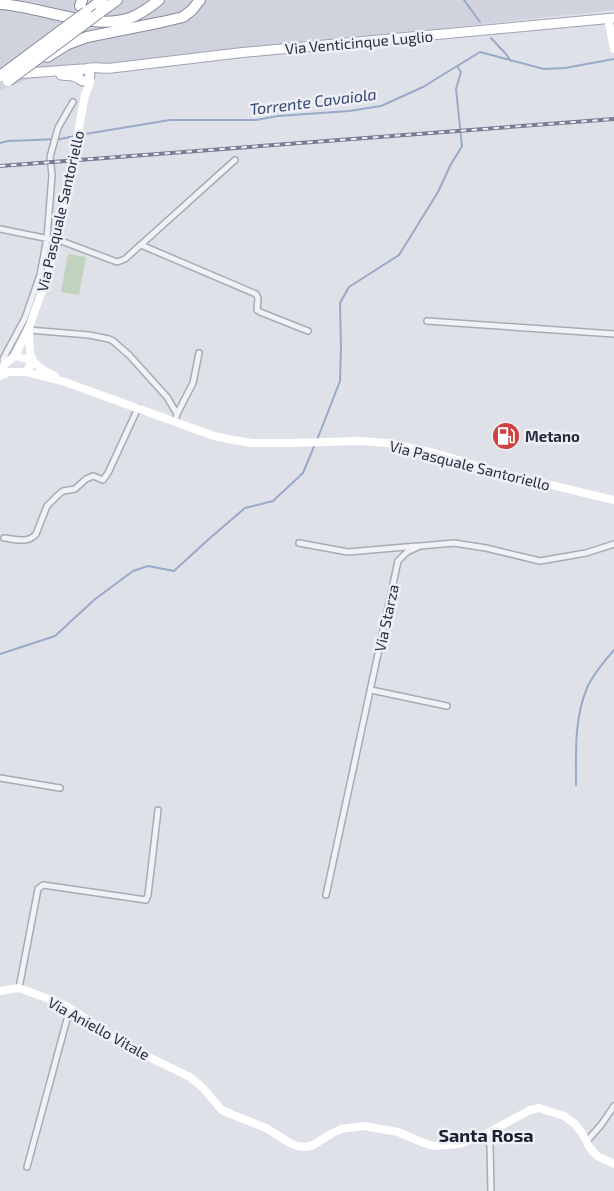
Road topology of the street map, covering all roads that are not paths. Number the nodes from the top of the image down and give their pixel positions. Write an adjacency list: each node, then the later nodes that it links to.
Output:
1 (102, 0): 6 (highway)
2 (117, 0): 9 (highway, bridge)
3 (159, 0): 5 (highway)
4 (200, 0): 9 (highway, bridge)
5 (0, 4)
6 (82, 6): 11 (highway, bridge)
7 (611, 19): 8 (street); 10 (main road, Via Venticinque Luglio)
8 (614, 49)
9 (20, 72): 13 (highway, bridge)
10 (85, 75): 11 (main road, Via Venticinque Luglio); 12 (main road); 20 (street, Via Pasquale Santoriello, bridge)
11 (0, 76)
12 (0, 80)
13 (0, 87)
14 (74, 102): 17 (street)
15 (235, 160): 18 (street)
16 (0, 230): 17 (street)
17 (47, 238): 18 (street); 23 (street)
18 (141, 245): 21 (street)
19 (426, 321): 22 (street)
20 (30, 328): 25 (street); 26 (street); 32 (street)
21 (308, 332)
22 (614, 334)
23 (7, 349): 25 (street); 27 (street)
24 (199, 354): 32 (street)
25 (15, 356): 26 (street); 27 (street); 28 (street)
26 (33, 361): 28 (street); 30 (street)
27 (4, 370): 28 (street); 29 (street)
28 (26, 372): 30 (street)
29 (0, 376)
30 (65, 382): 31 (street, Via Pasquale Santoriello)
31 (138, 408): 32 (street, Via Pasquale Santoriello); 34 (street)
32 (176, 418): 33 (street, Via Pasquale Santoriello)
33 (614, 500)
34 (4, 538)
35 (299, 543): 37 (street)
36 (614, 544): 37 (street, Via Starza)
37 (420, 546): 38 (street, Via Starza)
38 (370, 690): 39 (street); 43 (street, Via Starza)
39 (447, 706)
40 (0, 778): 41 (street)
41 (60, 788)
42 (158, 810): 44 (street)
43 (326, 895)
44 (19, 988): 45 (street, Via Aniello Vitale); 46 (street, Via Aniello Vitale)
45 (0, 991)
46 (70, 1008): 48 (street, Via Aniello Vitale); 51 (street)
47 (614, 1106): 49 (street)
48 (486, 1134): 49 (street, Via Aniello Vitale); 52 (street)
49 (586, 1142): 50 (street, Via Aniello Vitale)
50 (614, 1164)
51 (27, 1167)
52 (491, 1191)

